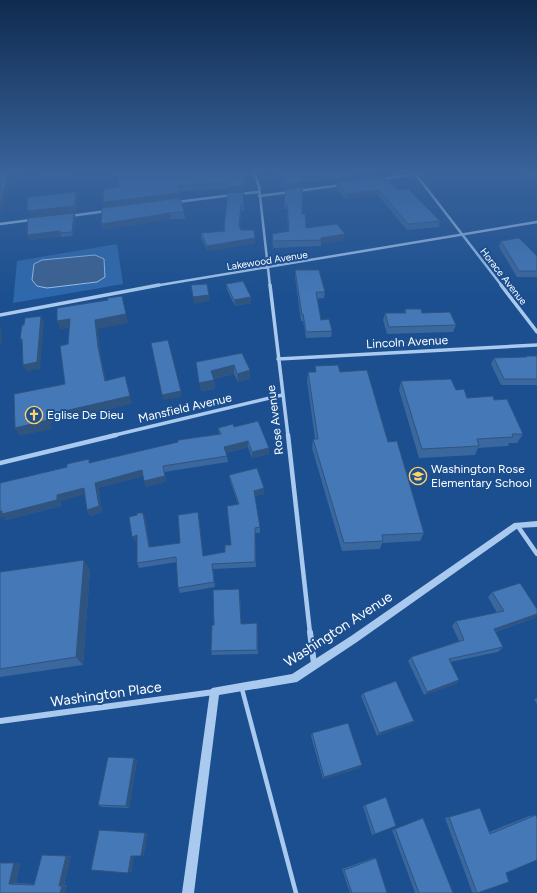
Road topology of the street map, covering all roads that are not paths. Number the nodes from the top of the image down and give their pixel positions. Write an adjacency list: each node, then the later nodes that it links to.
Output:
1 (86, 214): 4 (street)
2 (261, 214): 9 (street, Rose Avenue)
3 (446, 214): 8 (street, Horace Avenue)
4 (68, 216)
5 (38, 219): 7 (street)
6 (537, 222): 8 (street, Lakewood Avenue)
7 (0, 224)
8 (462, 235): 9 (street, Lakewood Avenue); 11 (street, Horace Avenue)
9 (268, 268): 10 (street, Lakewood Avenue); 13 (street, Rose Avenue)
10 (0, 315)
11 (537, 332)
12 (537, 345): 13 (street, Lincoln Avenue)
13 (278, 359): 14 (street, Rose Avenue)
14 (282, 395): 15 (street, Mansfield Avenue); 19 (street, Rose Avenue)
15 (0, 462)
16 (537, 524): 17 (street)
17 (517, 525): 18 (street); 19 (street, Washington Avenue)
18 (537, 554)
19 (314, 666): 20 (street, Washington Avenue)
20 (241, 687): 21 (street, Washington Avenue); 24 (lane)
21 (215, 691): 22 (street, Washington Place); 23 (street)
22 (0, 721)
23 (188, 893)
24 (296, 893)

